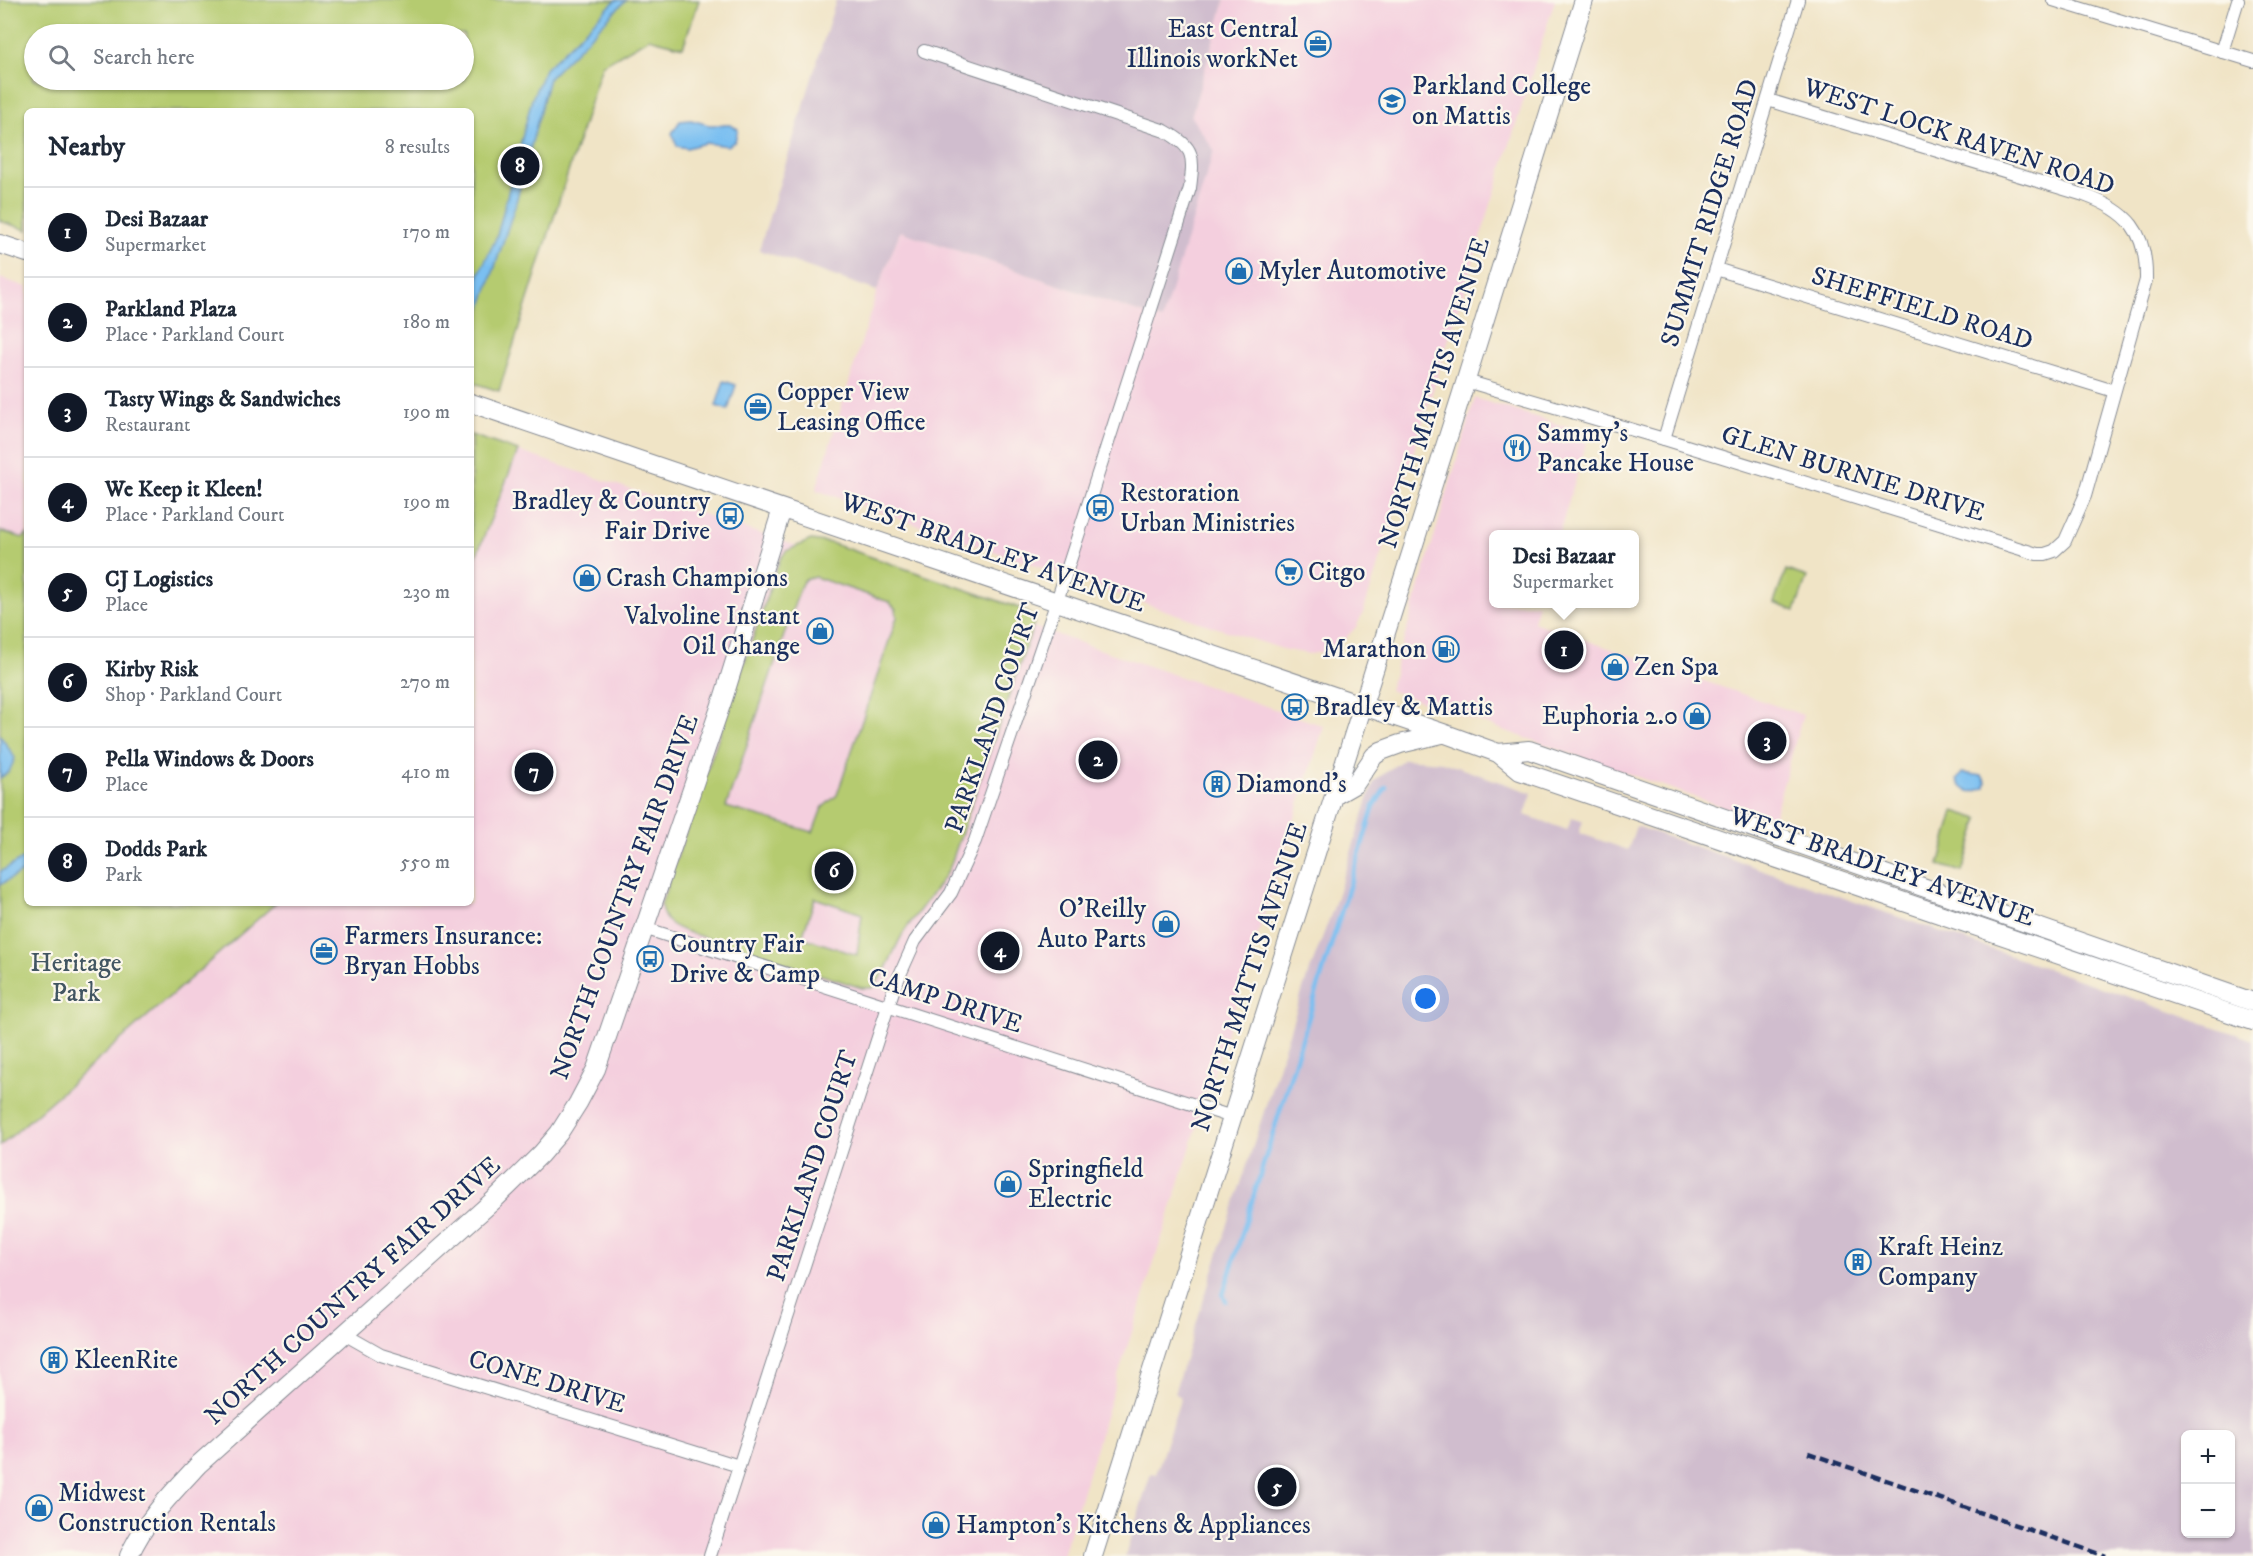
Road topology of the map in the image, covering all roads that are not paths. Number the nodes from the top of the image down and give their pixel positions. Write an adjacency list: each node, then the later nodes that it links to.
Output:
1 (1584, 0): 12 (main road, NORTH MATTIS AVENUE)
2 (1798, 0): 8 (street, SUMMIT RIDGE ROAD)
3 (2053, 0): 6 (street)
4 (2238, 0): 6 (street)
5 (924, 51): 17 (street, PARKLAND COURT)
6 (2222, 51): 7 (street)
7 (2253, 61)
8 (1768, 100): 11 (street, SUMMIT RIDGE ROAD); 13 (street, WEST LOCK RAVEN ROAD)
9 (0, 244): 10 (main road)
10 (24, 252)
11 (1716, 269): 13 (street, SHEFFIELD ROAD); 15 (street, SUMMIT RIDGE ROAD)
12 (1466, 381): 15 (street, GLEN BURNIE DRIVE); 18 (main road, NORTH MATTIS AVENUE)
13 (2114, 391): 15 (street, GLEN BURNIE DRIVE)
14 (474, 404): 16 (main road, WEST BRADLEY AVENUE)
15 (1664, 439)
16 (782, 508): 17 (main road, WEST BRADLEY AVENUE); 22 (main road, NORTH COUNTRY FAIR DRIVE)
17 (1057, 601): 18 (main road, WEST BRADLEY AVENUE); 24 (street, PARKLAND COURT)
18 (1363, 706): 19 (main road, WEST BRADLEY AVENUE); 21 (main road, NORTH MATTIS AVENUE)
19 (1443, 733): 20 (main road, WEST BRADLEY AVENUE); 21 (main road)
20 (1498, 753): 23 (main road, WEST BRADLEY AVENUE); 25 (main road, WEST BRADLEY AVENUE)
21 (1334, 796): 26 (main road, NORTH MATTIS AVENUE)
22 (644, 928): 24 (street, CAMP DRIVE); 27 (main road, NORTH COUNTRY FAIR DRIVE)
23 (2253, 1002)
24 (888, 1006): 26 (street, CAMP DRIVE); 28 (street, PARKLAND COURT)
25 (2253, 1021)
26 (1233, 1117): 31 (main road, NORTH MATTIS AVENUE)
27 (344, 1334): 28 (street, CONE DRIVE); 29 (main road, NORTH COUNTRY FAIR DRIVE)
28 (739, 1466): 30 (street, PARKLAND COURT)
29 (129, 1556)
30 (710, 1556)
31 (1093, 1556)

